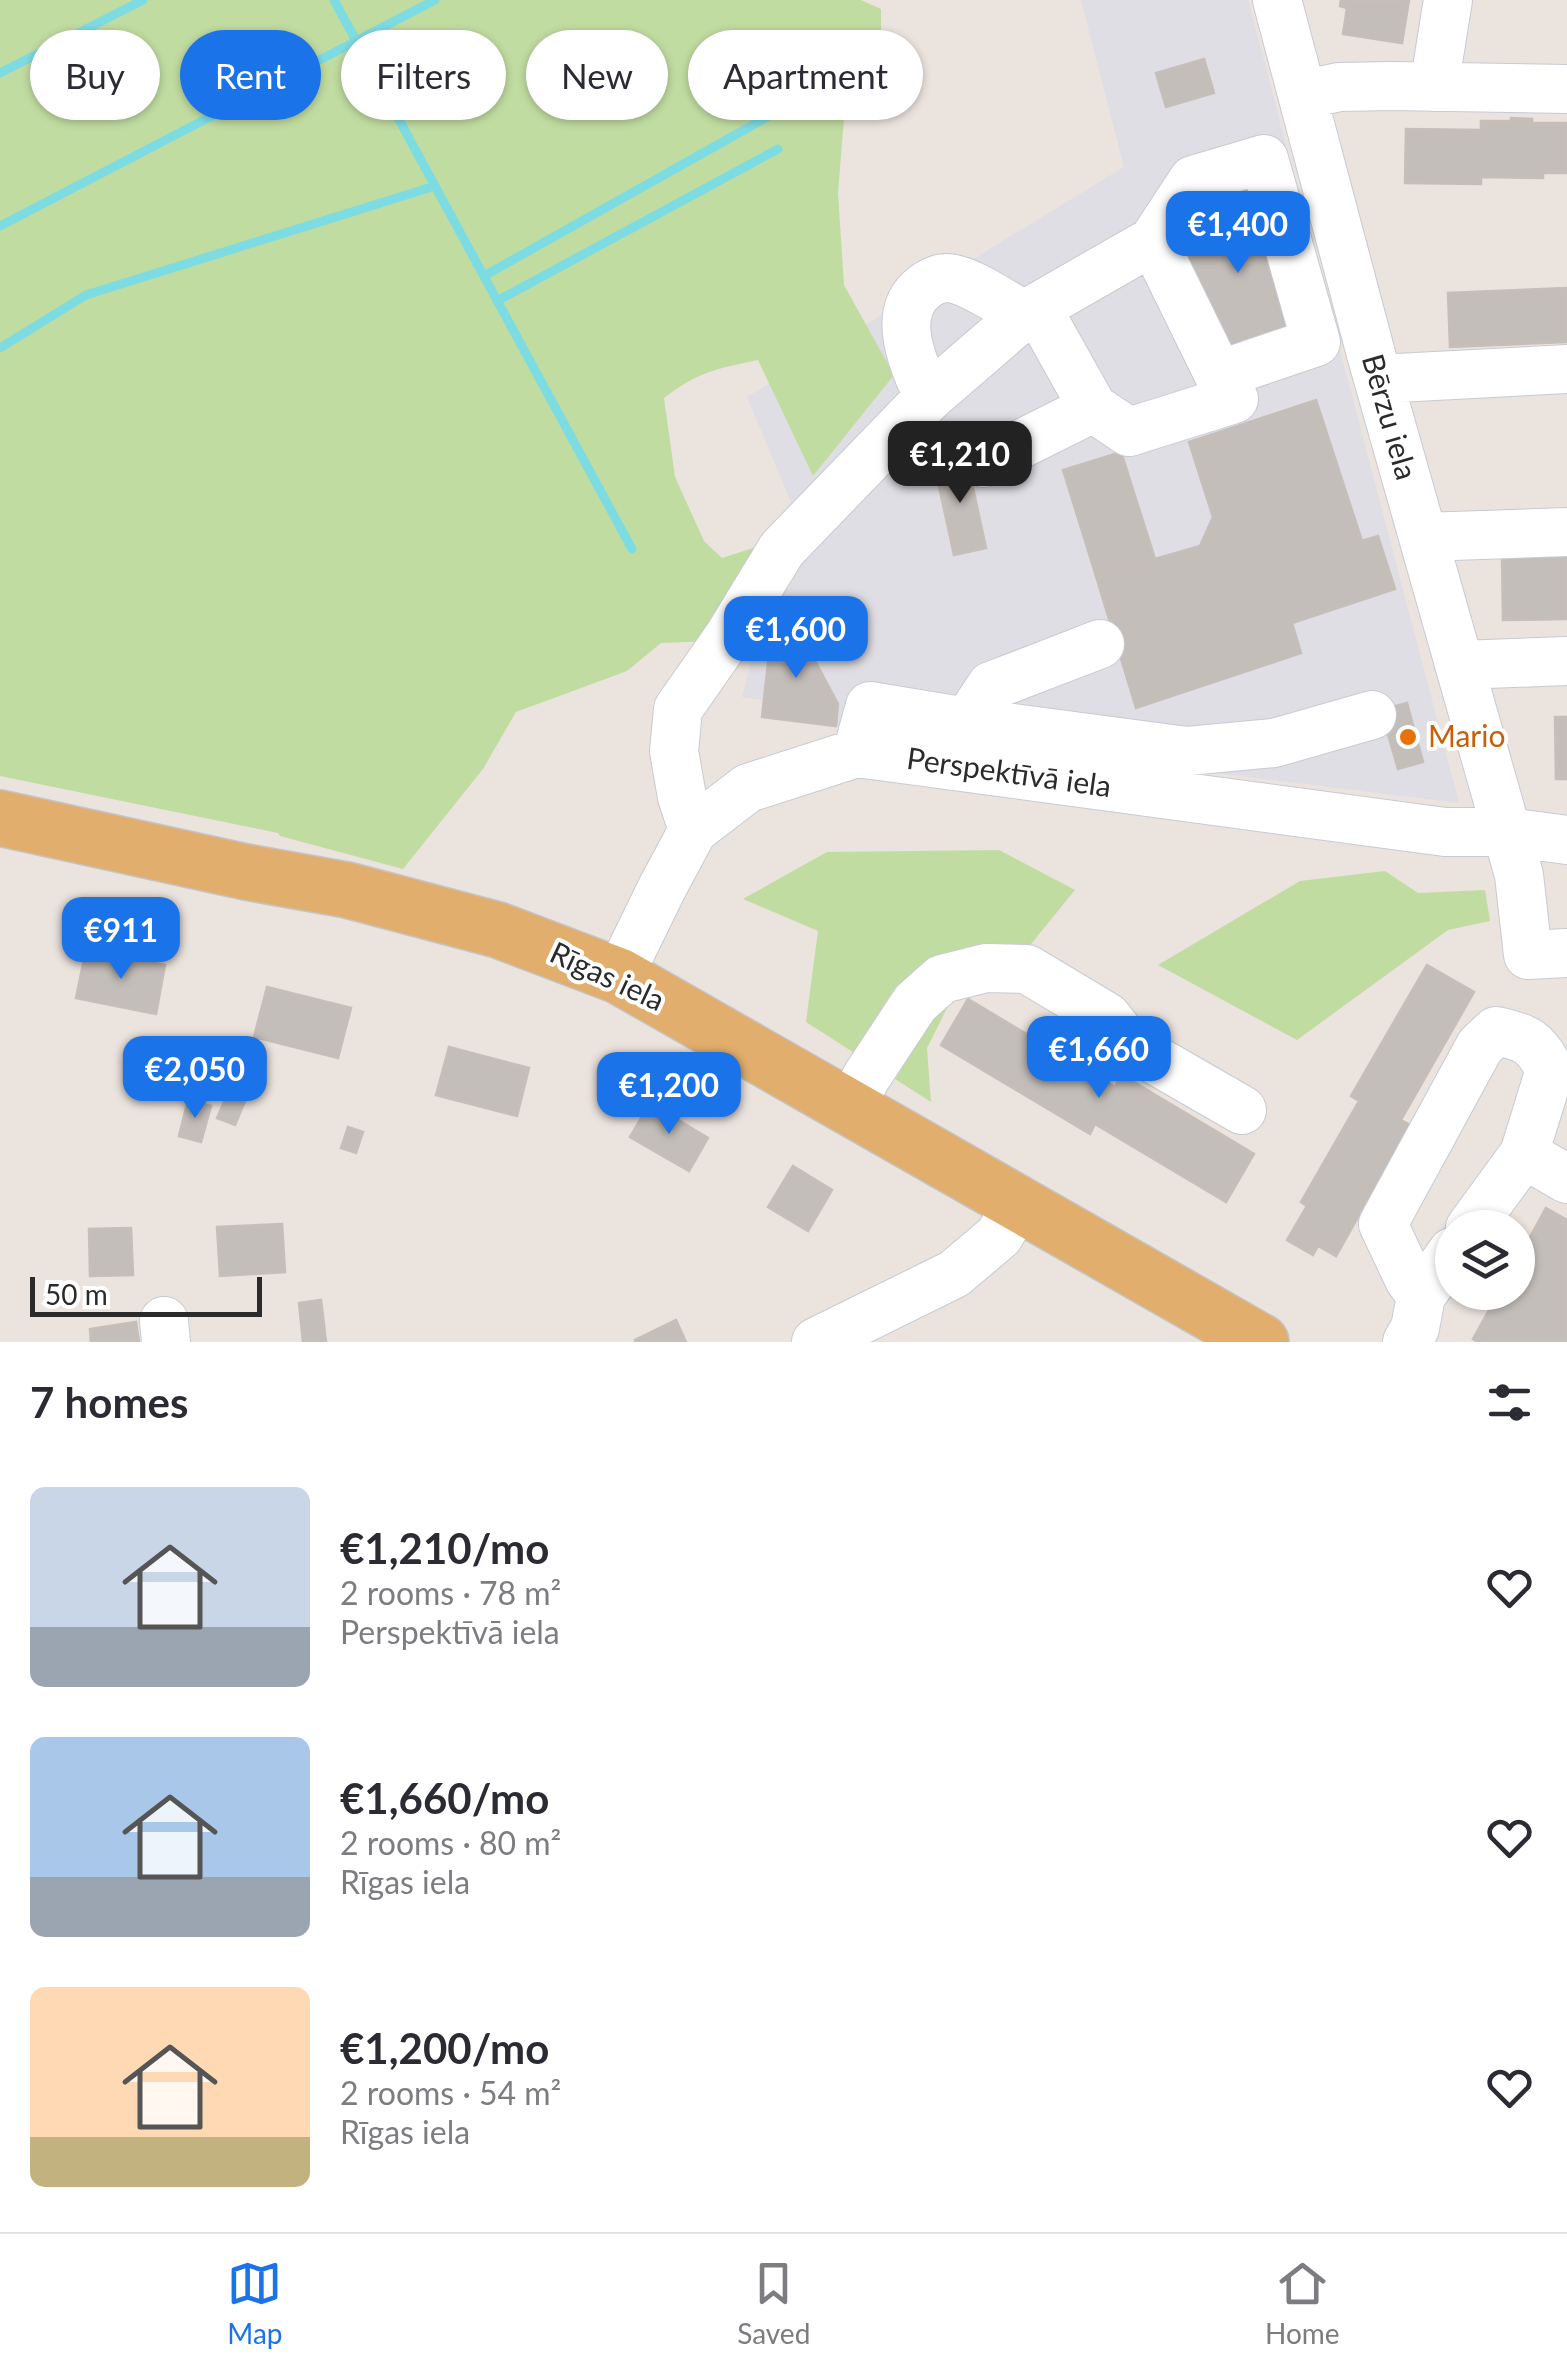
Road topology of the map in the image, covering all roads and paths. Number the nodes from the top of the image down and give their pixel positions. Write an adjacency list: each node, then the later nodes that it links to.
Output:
1 (1278, 0): 5 (street, Bērzu iela)
2 (1448, 0): 3 (street)
3 (1434, 86): 4 (street); 5 (street)
4 (1567, 89)
5 (1304, 95): 8 (street, Bērzu iela)
6 (1152, 241): 7 (street); 10 (street); 10 (street)
7 (1031, 311): 11 (street); 11 (street); 12 (street)
8 (1374, 367): 9 (street); 10 (street); 15 (street, Bērzu iela)
9 (1567, 369)
10 (1225, 387): 12 (street)
11 (929, 396): 23 (street)
12 (1092, 408): 13 (street)
13 (983, 463)
14 (1567, 532): 15 (street)
15 (1424, 537): 18 (street, Bērzu iela)
16 (1100, 644): 20 (street)
17 (1567, 661): 18 (street)
18 (1461, 665): 24 (street, Bērzu iela)
19 (1372, 715): 20 (street)
20 (967, 722): 21 (street)
21 (857, 753): 23 (street, Perspektīvā iela); 24 (street, Perspektīvā iela)
22 (0, 818): 27 (main road, Rīgas iela)
23 (693, 830): 27 (street, Perspektīvā iela)
24 (1507, 832): 25 (street, Perspektīvā iela); 26 (street, Bērzu iela)
25 (1567, 840)
26 (1567, 953)
27 (619, 976): 29 (main road, Rīgas iela)
28 (1558, 1069): 31 (street); 36 (street)
29 (850, 1107): 30 (street); 33 (main road, Rīgas iela)
30 (1242, 1110)
31 (1524, 1154): 32 (street); 34 (street)
32 (1567, 1179)
33 (1019, 1202): 37 (street); 38 (main road, Rīgas iela)
34 (1483, 1210)
35 (1435, 1283): 36 (street)
36 (1414, 1322)
37 (816, 1342)
38 (1261, 1342)

